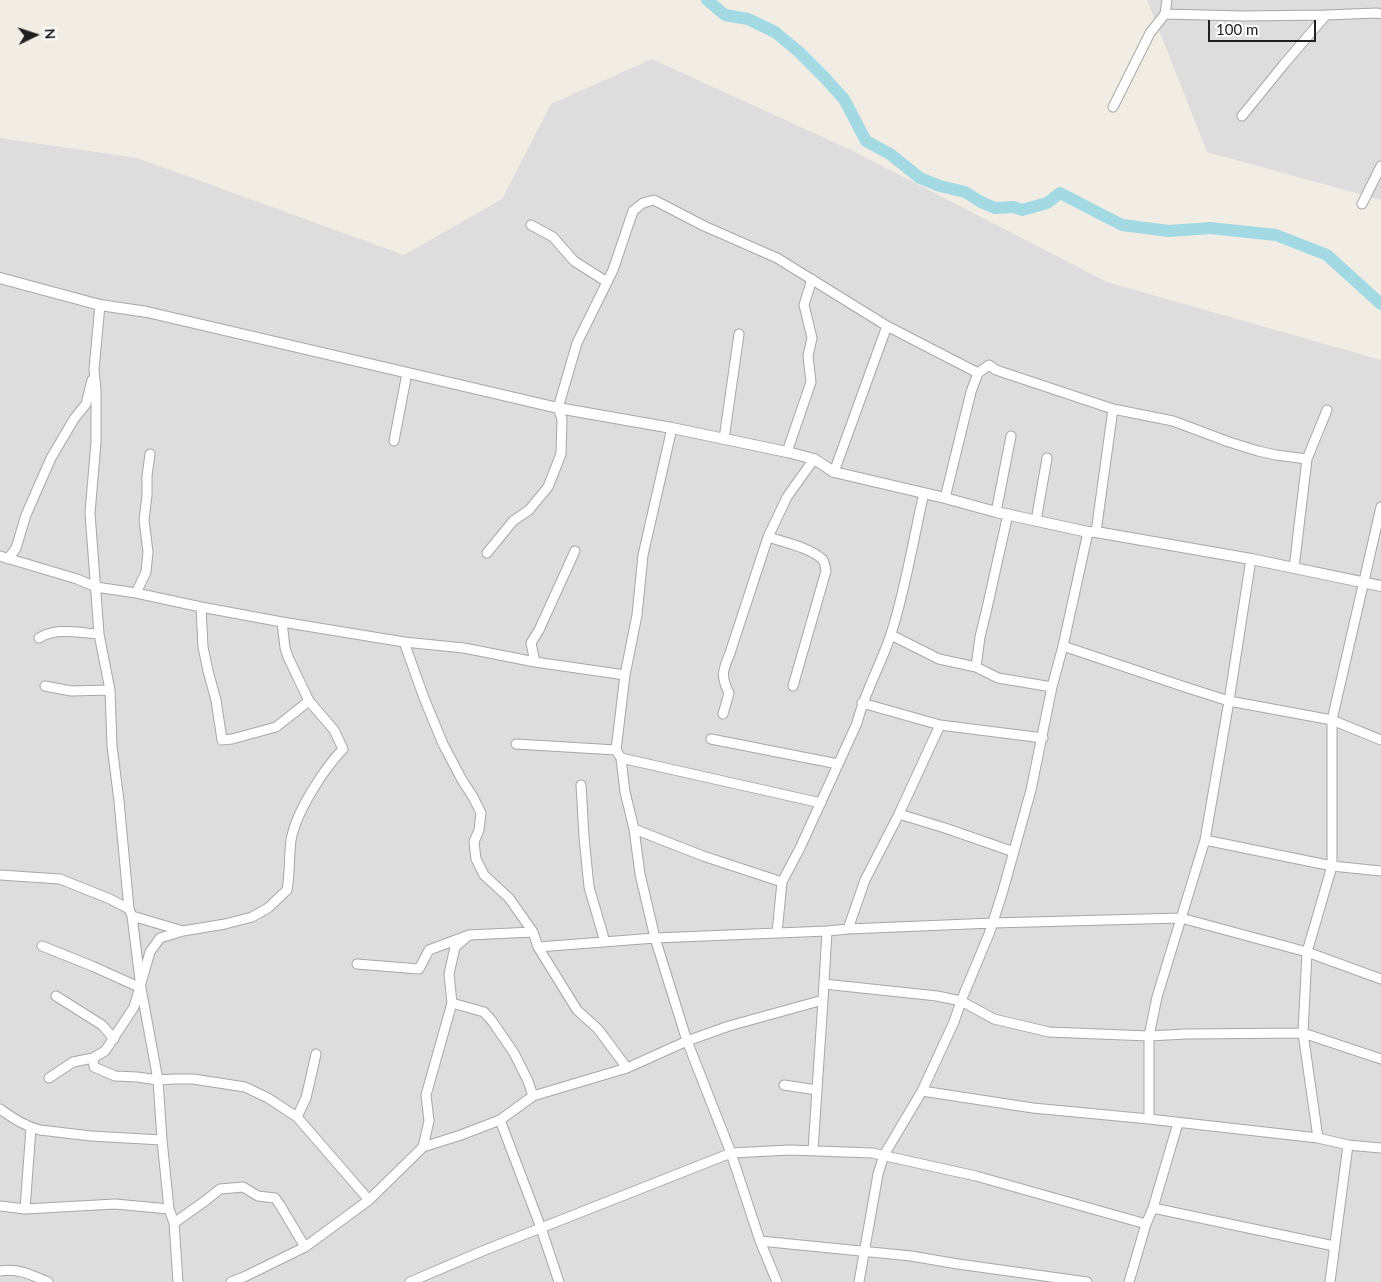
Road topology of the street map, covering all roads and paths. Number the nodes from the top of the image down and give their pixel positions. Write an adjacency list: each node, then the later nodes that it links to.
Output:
1 (1167, 0): 2 (street)
2 (1165, 14): 4 (street); 5 (street)
3 (1381, 14): 4 (street)
4 (1326, 15): 6 (street)
5 (1112, 107)
6 (1242, 116)
7 (1381, 166): 8 (street)
8 (1362, 204)
9 (531, 224): 12 (street)
10 (0, 278): 13 (street)
11 (812, 280): 12 (street); 14 (street); 26 (street)
12 (607, 282): 19 (street)
13 (100, 305): 16 (street); 18 (street)
14 (887, 326): 17 (street); 31 (street)
15 (739, 334): 24 (street)
16 (94, 369): 42 (street); 47 (street)
17 (978, 373): 20 (street); 33 (street)
18 (408, 374): 19 (street); 25 (street)
19 (558, 408): 22 (street); 41 (street)
20 (1113, 409): 30 (street); 38 (street)
21 (1327, 410): 30 (street)
22 (672, 428): 24 (street); 58 (street)
23 (1011, 436): 35 (street)
24 (724, 439): 26 (street)
25 (394, 441)
26 (787, 452): 29 (street)
27 (150, 454): 48 (street)
28 (1047, 458): 37 (street)
29 (814, 459): 31 (street); 39 (street)
30 (1308, 459): 44 (street)
31 (834, 472): 32 (street)
32 (924, 493): 33 (street); 52 (street)
33 (945, 498): 35 (street)
34 (1381, 507): 45 (street)
35 (996, 512): 36 (street)
36 (1008, 514): 37 (street); 57 (street)
37 (1036, 521): 38 (street)
38 (1092, 532): 43 (street); 55 (street)
39 (768, 537): 60 (street); 66 (street)
40 (575, 551): 56 (street)
41 (487, 552)
42 (4, 558): 47 (street)
43 (1251, 559): 44 (street); 64 (street)
44 (1294, 568): 45 (street)
45 (1364, 582): 46 (street); 67 (street)
46 (1381, 586)
47 (96, 587): 48 (street); 51 (street)
48 (136, 593): 49 (street)
49 (200, 607): 50 (street); 63 (street)
50 (282, 622): 54 (street); 63 (street)
51 (99, 634): 53 (street); 62 (street)
52 (891, 635): 57 (street); 65 (street)
53 (39, 638)
54 (404, 642): 56 (street); 91 (street)
55 (1063, 646): 61 (street); 64 (street)
56 (535, 662): 58 (street)
57 (976, 667): 61 (street)
58 (625, 675): 73 (street)
59 (45, 686): 62 (street)
60 (793, 686)
61 (1052, 687): 69 (street)
62 (110, 690): 85 (street)
63 (310, 701): 89 (street)
64 (1230, 701): 67 (street); 79 (street)
65 (862, 703): 68 (street); 74 (street)
66 (723, 714)
67 (1332, 720): 71 (street); 81 (street)
68 (940, 725): 69 (street); 77 (street)
69 (1043, 738): 80 (street)
70 (711, 739): 74 (street)
71 (1381, 740)
72 (516, 744): 73 (street)
73 (618, 754): 76 (street); 78 (street)
74 (838, 764): 76 (street)
75 (581, 785): 95 (street)
76 (821, 803): 84 (street)
77 (899, 814): 80 (street); 88 (street)
78 (634, 829): 84 (street); 94 (street)
79 (1205, 840): 81 (street); 86 (street)
80 (1014, 852): 87 (street)
81 (1332, 866): 82 (street); 98 (street)
82 (1381, 871)
83 (0, 875): 85 (street)
84 (782, 882): 92 (street)
85 (131, 912): 89 (street); 102 (street)
86 (1181, 918): 87 (street); 98 (street); 108 (street)
87 (993, 923): 88 (street); 105 (street)
88 (848, 928): 90 (street)
89 (184, 931): 102 (street)
90 (827, 931): 92 (street); 101 (street)
91 (533, 932): 93 (street); 97 (street)
92 (777, 933): 94 (street)
93 (469, 935): 99 (street); 106 (street)
94 (655, 938): 95 (street); 110 (street)
95 (605, 942): 97 (street)
96 (42, 946): 102 (street)
97 (538, 947): 114 (street)
98 (1307, 952): 100 (street); 107 (street)
99 (356, 964)
100 (1381, 979)
101 (824, 984): 104 (street); 105 (street)
102 (140, 988): 109 (street); 116 (street)
103 (56, 996): 109 (street)
104 (823, 1000): 110 (street); 118 (street)
105 (961, 1001): 108 (street); 119 (street)
106 (452, 1003): 120 (street); 130 (street)
107 (1303, 1033): 108 (street); 113 (street); 127 (street)
108 (1149, 1036): 123 (street)
109 (114, 1039): 112 (street)
110 (687, 1041): 114 (street); 133 (street)
111 (316, 1054): 122 (street)
112 (93, 1058): 115 (street); 116 (street)
113 (1381, 1058)
114 (626, 1068): 120 (street)
115 (49, 1078)
116 (158, 1080): 122 (street); 128 (street)
117 (784, 1084): 118 (street)
118 (817, 1090): 132 (street)
119 (922, 1091): 123 (street); 134 (street)
120 (533, 1096): 124 (street)
121 (0, 1109): 126 (street)
122 (297, 1117): 135 (street)
123 (1149, 1119): 125 (street)
124 (500, 1120): 130 (street); 142 (street)
125 (1178, 1123): 127 (street); 137 (street)
126 (31, 1128): 128 (street); 138 (street)
127 (1318, 1138): 129 (street)
128 (162, 1140): 139 (street)
129 (1348, 1145): 131 (street); 144 (street)
130 (423, 1147): 135 (street)
131 (1381, 1148)
132 (813, 1150): 133 (street); 134 (street)
133 (731, 1154): 142 (street); 143 (street)
134 (884, 1155): 141 (street); 146 (street)
135 (369, 1200): 145 (street)
136 (0, 1206): 138 (street)
137 (1153, 1208): 141 (street); 144 (street)
138 (25, 1209): 139 (street)
139 (169, 1209): 140 (street)
140 (174, 1223): 145 (street); 151 (street)
141 (1146, 1224): 158 (street)
142 (541, 1228): 149 (street); 154 (street)
143 (760, 1241): 146 (street); 155 (street)
144 (1334, 1246): 159 (street)
145 (305, 1247): 152 (street)
146 (864, 1251): 156 (street); 157 (street)
147 (0, 1271): 148 (street)
148 (25, 1277): 150 (street)
149 (424, 1279): 153 (street)
150 (48, 1282)
151 (178, 1282)
152 (231, 1282)
153 (410, 1282)
154 (559, 1282)
155 (777, 1282)
156 (859, 1282)
157 (1087, 1282)
158 (1129, 1282)
159 (1330, 1282)

